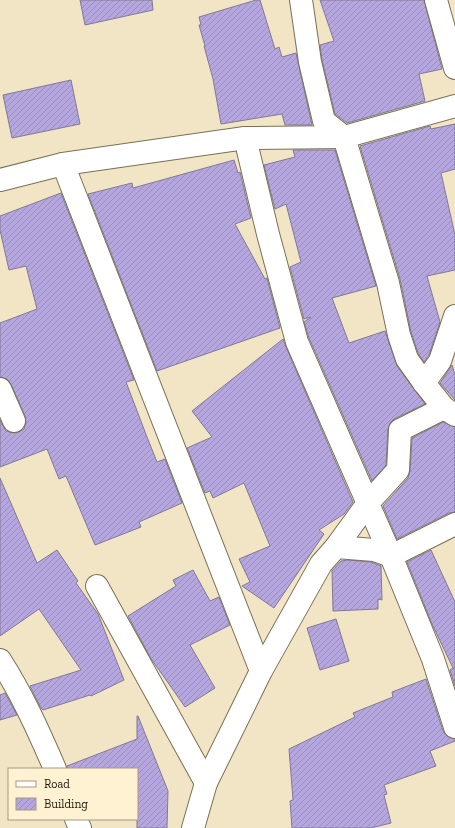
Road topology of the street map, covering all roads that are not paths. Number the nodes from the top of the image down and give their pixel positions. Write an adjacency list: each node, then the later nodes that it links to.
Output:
1 (301, 0): 5 (street)
2 (436, 0): 3 (street)
3 (455, 68)
4 (455, 106): 5 (street)
5 (344, 137): 6 (street); 10 (street)
6 (245, 138): 7 (street); 14 (street)
7 (64, 164): 8 (street); 20 (street)
8 (0, 180)
9 (455, 316): 10 (street)
10 (424, 383): 12 (street)
11 (0, 389): 13 (street)
12 (450, 411): 14 (street)
13 (14, 421)
14 (368, 503): 16 (street); 17 (street)
15 (455, 524): 17 (street)
16 (336, 547): 17 (street); 20 (street)
17 (391, 556): 21 (street)
18 (97, 586): 23 (street)
19 (0, 660): 22 (street)
20 (261, 671): 23 (street)
21 (455, 727)
22 (55, 768)
23 (206, 783): 24 (street)
24 (193, 828)

